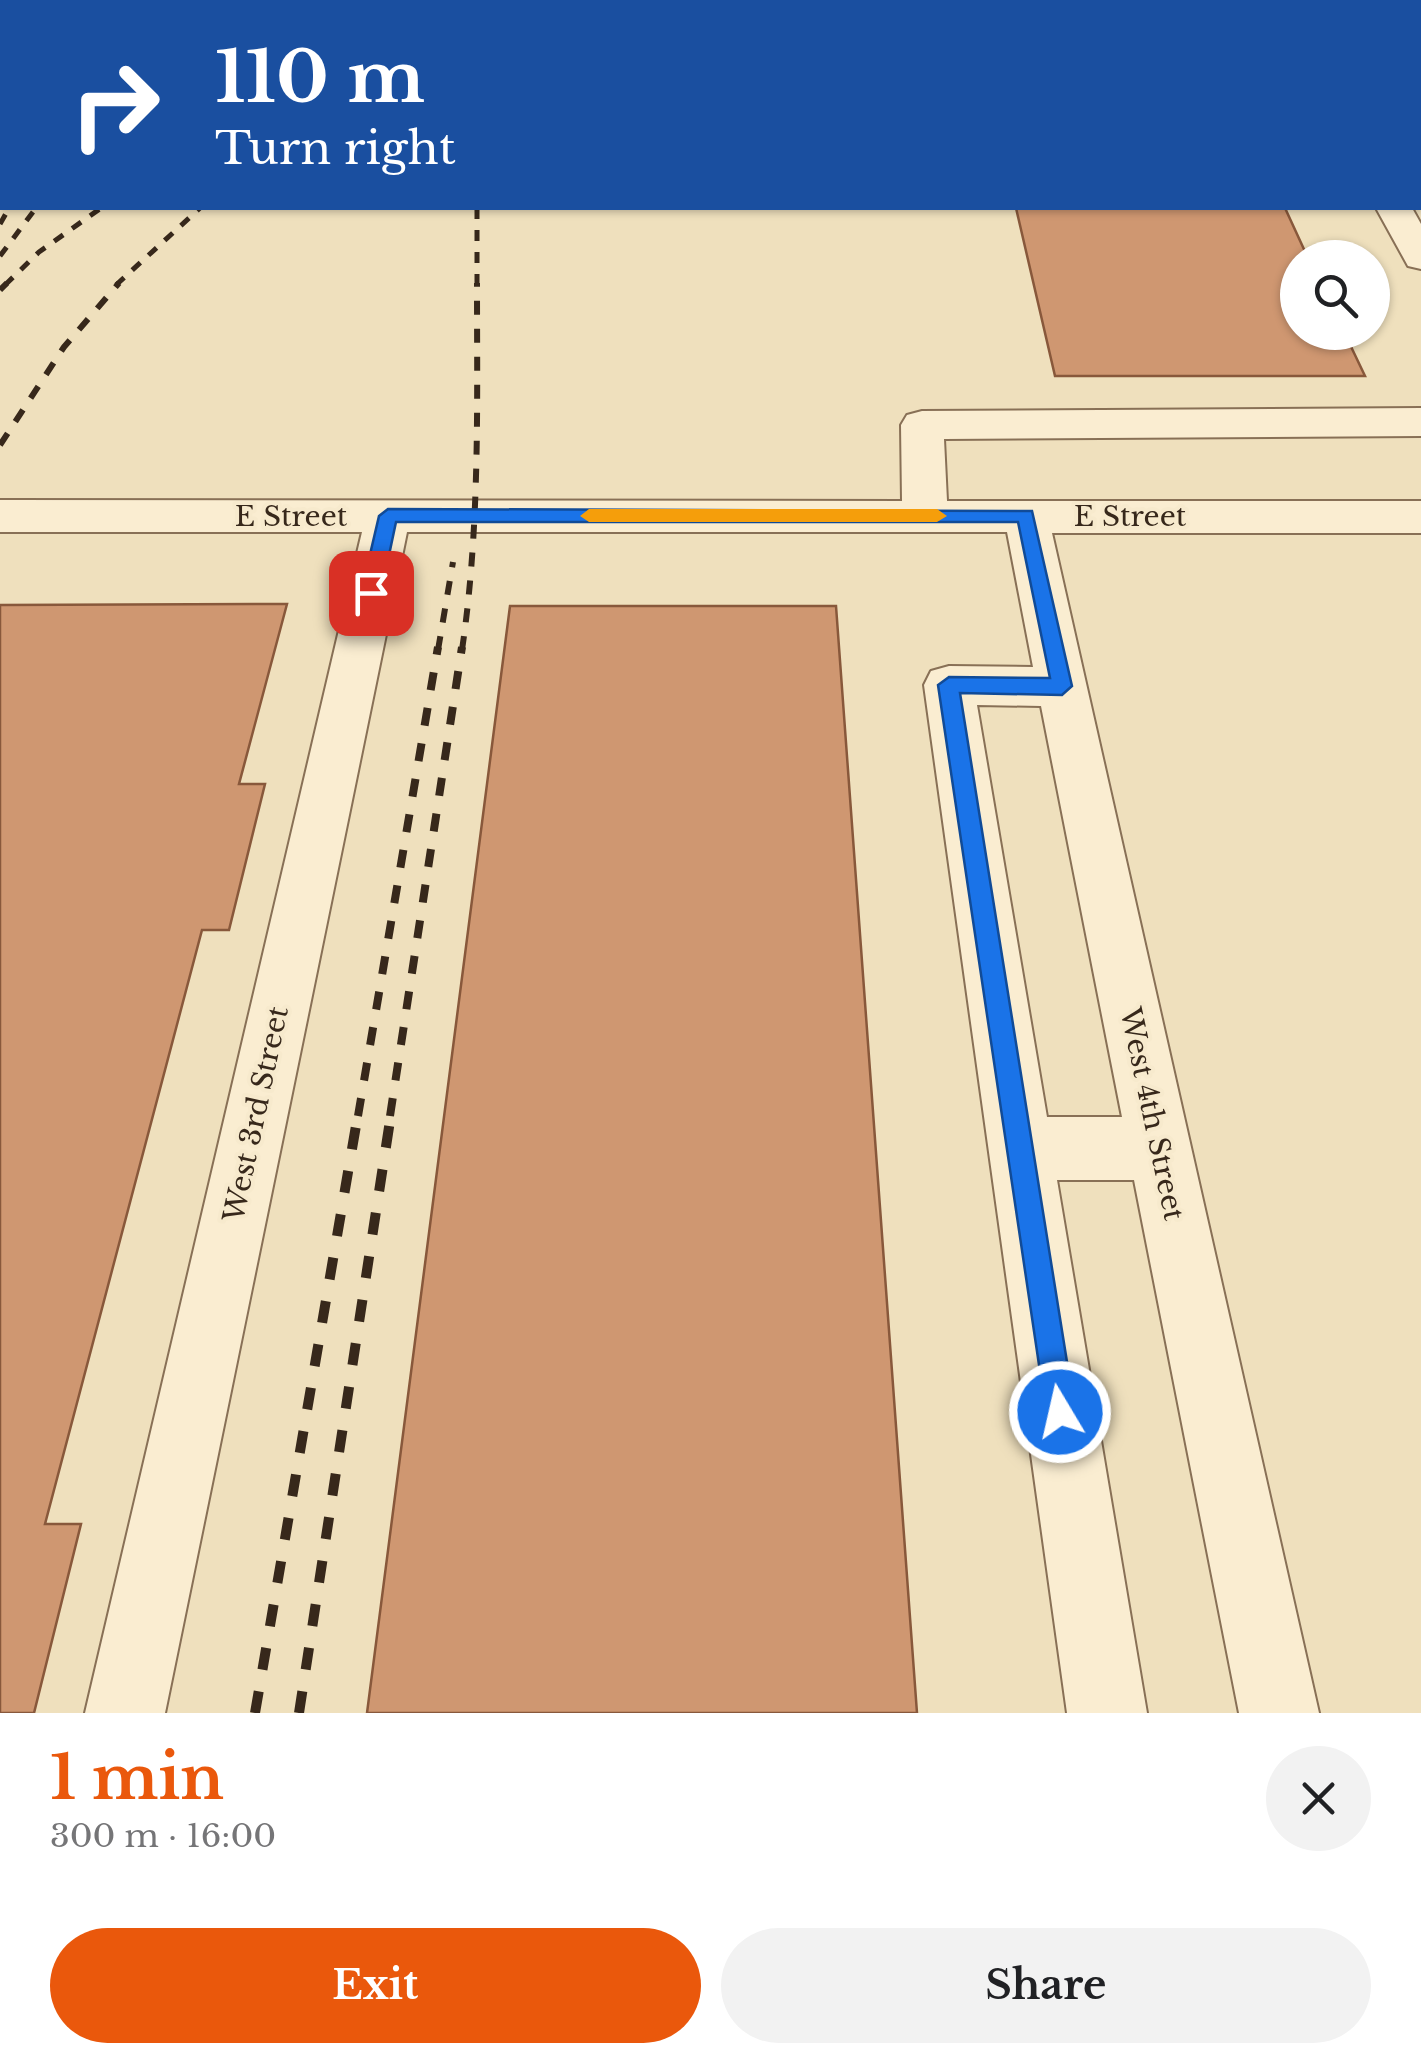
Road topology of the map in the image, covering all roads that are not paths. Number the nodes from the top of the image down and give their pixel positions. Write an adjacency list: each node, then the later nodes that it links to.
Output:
1 (1395, 210): 2 (street)
2 (1421, 258)
3 (1421, 422): 6 (street)
4 (0, 516): 5 (street, E Street)
5 (388, 516): 6 (street, E Street); 12 (street, West 3rd Street)
6 (925, 516): 7 (street, E Street)
7 (1026, 516): 8 (street, E Street); 9 (street, West 4th Street)
8 (1421, 516)
9 (1062, 686): 10 (street, West 4th Street); 11 (street)
10 (1159, 1148): 11 (street); 14 (street, West 4th Street)
11 (1020, 1150): 13 (street)
12 (125, 1713)
13 (1107, 1713)
14 (1279, 1713)

